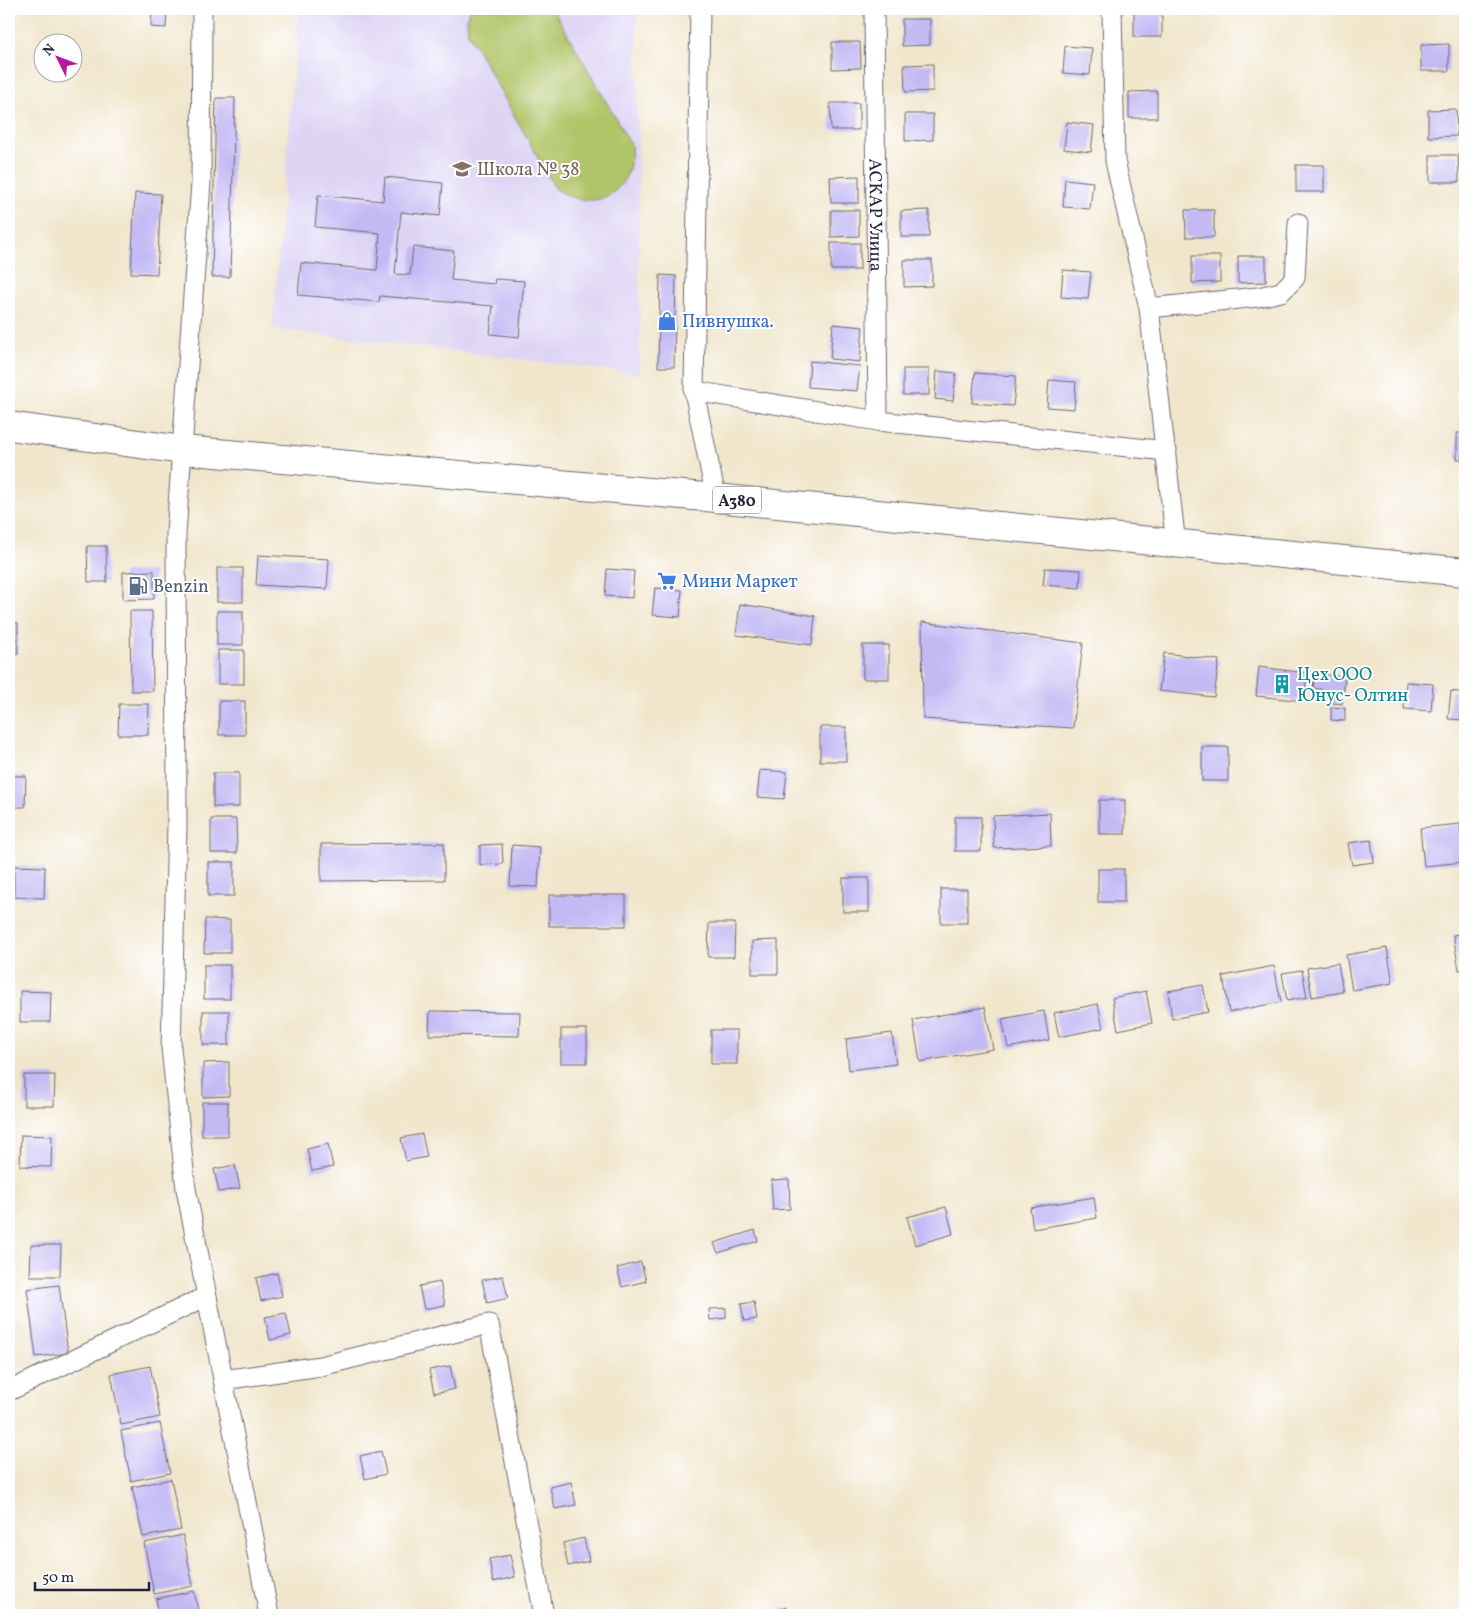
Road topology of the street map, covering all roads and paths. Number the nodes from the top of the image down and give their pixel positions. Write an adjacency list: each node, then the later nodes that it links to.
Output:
1 (202, 9): 10 (street)
2 (700, 9): 7 (street)
3 (874, 9): 8 (street, АСКАР Улица)
4 (1112, 9): 6 (street)
5 (1298, 223): 6 (street)
6 (1149, 308): 11 (street)
7 (694, 391): 8 (street); 12 (street)
8 (878, 420): 11 (street)
9 (9, 426): 10 (highway, A380)
10 (183, 450): 12 (highway, A380); 15 (street)
11 (1167, 451): 13 (street)
12 (716, 498): 13 (highway, A380)
13 (1176, 545): 14 (highway, A380)
14 (1465, 572)
15 (207, 1296): 16 (street); 17 (street)
16 (223, 1380): 18 (street); 19 (street)
17 (9, 1391)
18 (268, 1615)
19 (544, 1615)

